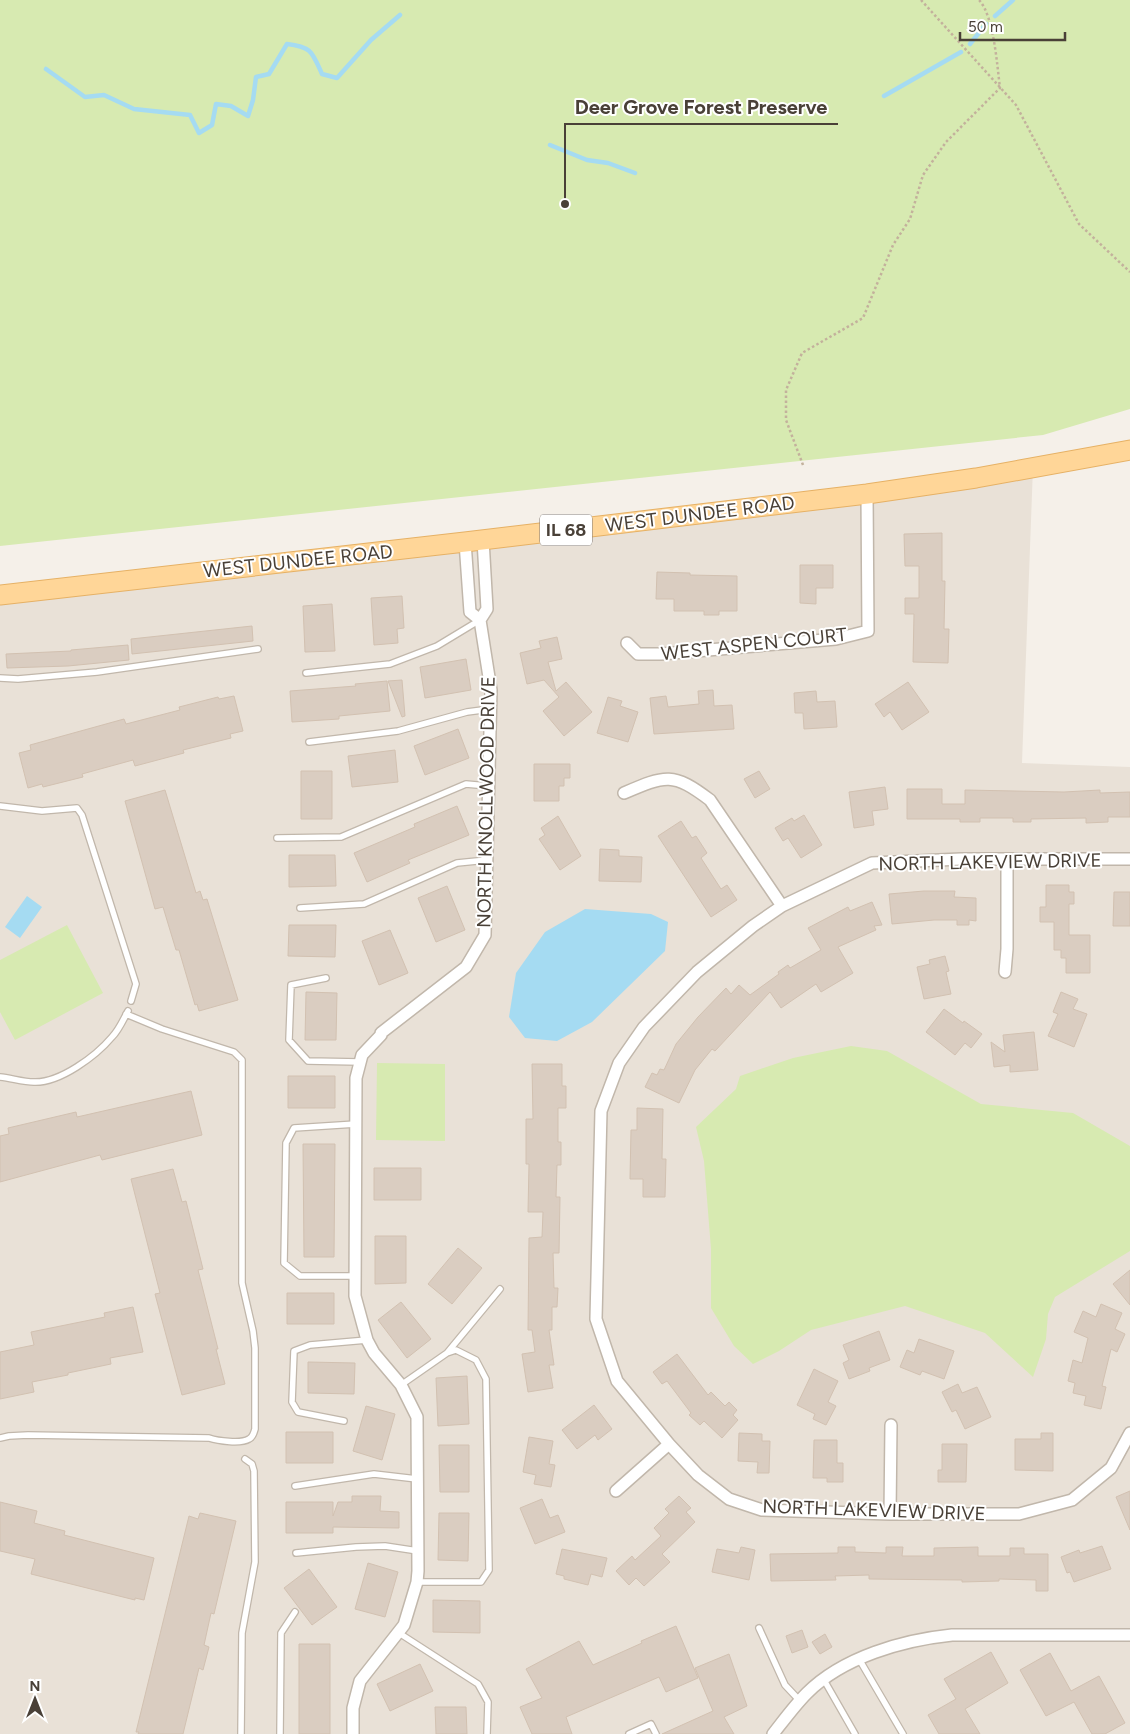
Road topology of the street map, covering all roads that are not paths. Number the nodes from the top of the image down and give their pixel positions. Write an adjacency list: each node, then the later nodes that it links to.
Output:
1 (1130, 450): 2 (main road, WEST DUNDEE ROAD / IL 68)
2 (867, 494): 3 (main road, WEST DUNDEE ROAD / IL 68); 6 (street, WEST ASPEN COURT)
3 (474, 541): 4 (main road, WEST DUNDEE ROAD / IL 68); 5 (street, NORTH KNOLLWOOD DRIVE); 5 (street, NORTH KNOLLWOOD DRIVE)
4 (0, 595)
5 (480, 620): 8 (lane); 10 (street, NORTH KNOLLWOOD DRIVE)
6 (627, 643)
7 (258, 649): 9 (lane)
8 (306, 673)
9 (0, 678)
10 (490, 709): 11 (lane); 12 (street, NORTH KNOLLWOOD DRIVE)
11 (309, 742)
12 (488, 786): 15 (lane); 17 (street, NORTH KNOLLWOOD DRIVE)
13 (624, 794): 19 (street)
14 (0, 806): 23 (lane)
15 (277, 838)
16 (1007, 859): 18 (street, NORTH LAKEVIEW DRIVE); 19 (street, NORTH LAKEVIEW DRIVE); 21 (street)
17 (487, 860): 20 (lane); 24 (street, NORTH KNOLLWOOD DRIVE)
18 (1130, 860)
19 (782, 906): 36 (street, NORTH LAKEVIEW DRIVE)
20 (300, 908)
21 (1004, 972)
22 (326, 978): 24 (lane)
23 (131, 1001)
24 (360, 1062): 26 (street, NORTH KNOLLWOOD DRIVE)
25 (0, 1076): 35 (lane)
26 (356, 1124): 27 (street, NORTH KNOLLWOOD DRIVE); 27 (lane)
27 (355, 1276): 29 (street, NORTH KNOLLWOOD DRIVE)
28 (500, 1289): 30 (lane)
29 (367, 1340): 31 (street, NORTH KNOLLWOOD DRIVE); 32 (lane)
30 (447, 1353): 31 (lane); 44 (lane)
31 (402, 1385): 38 (street, NORTH KNOLLWOOD DRIVE)
32 (344, 1422)
33 (890, 1425): 41 (street)
34 (1130, 1433): 41 (street, NORTH LAKEVIEW DRIVE)
35 (0, 1438)
36 (669, 1444): 40 (street); 41 (street, NORTH LAKEVIEW DRIVE)
37 (245, 1459): 52 (lane)
38 (417, 1479): 39 (lane); 42 (street, NORTH KNOLLWOOD DRIVE)
39 (295, 1486)
40 (616, 1491)
41 (890, 1514)
42 (418, 1550): 43 (lane); 44 (street, NORTH KNOLLWOOD DRIVE)
43 (296, 1553)
44 (417, 1582): 47 (street, NORTH KNOLLWOOD DRIVE)
45 (295, 1612): 53 (lane)
46 (759, 1628): 51 (lane)
47 (399, 1633): 54 (street, NORTH KNOLLWOOD DRIVE); 55 (lane)
48 (1130, 1635): 49 (street)
49 (859, 1659): 50 (street); 60 (lane)
50 (824, 1680): 51 (street); 59 (lane)
51 (800, 1701): 58 (street)
52 (241, 1734)
53 (280, 1734)
54 (353, 1734)
55 (486, 1734)
56 (629, 1734): 57 (lane)
57 (656, 1734)
58 (773, 1734)
59 (855, 1734)
60 (903, 1734)

